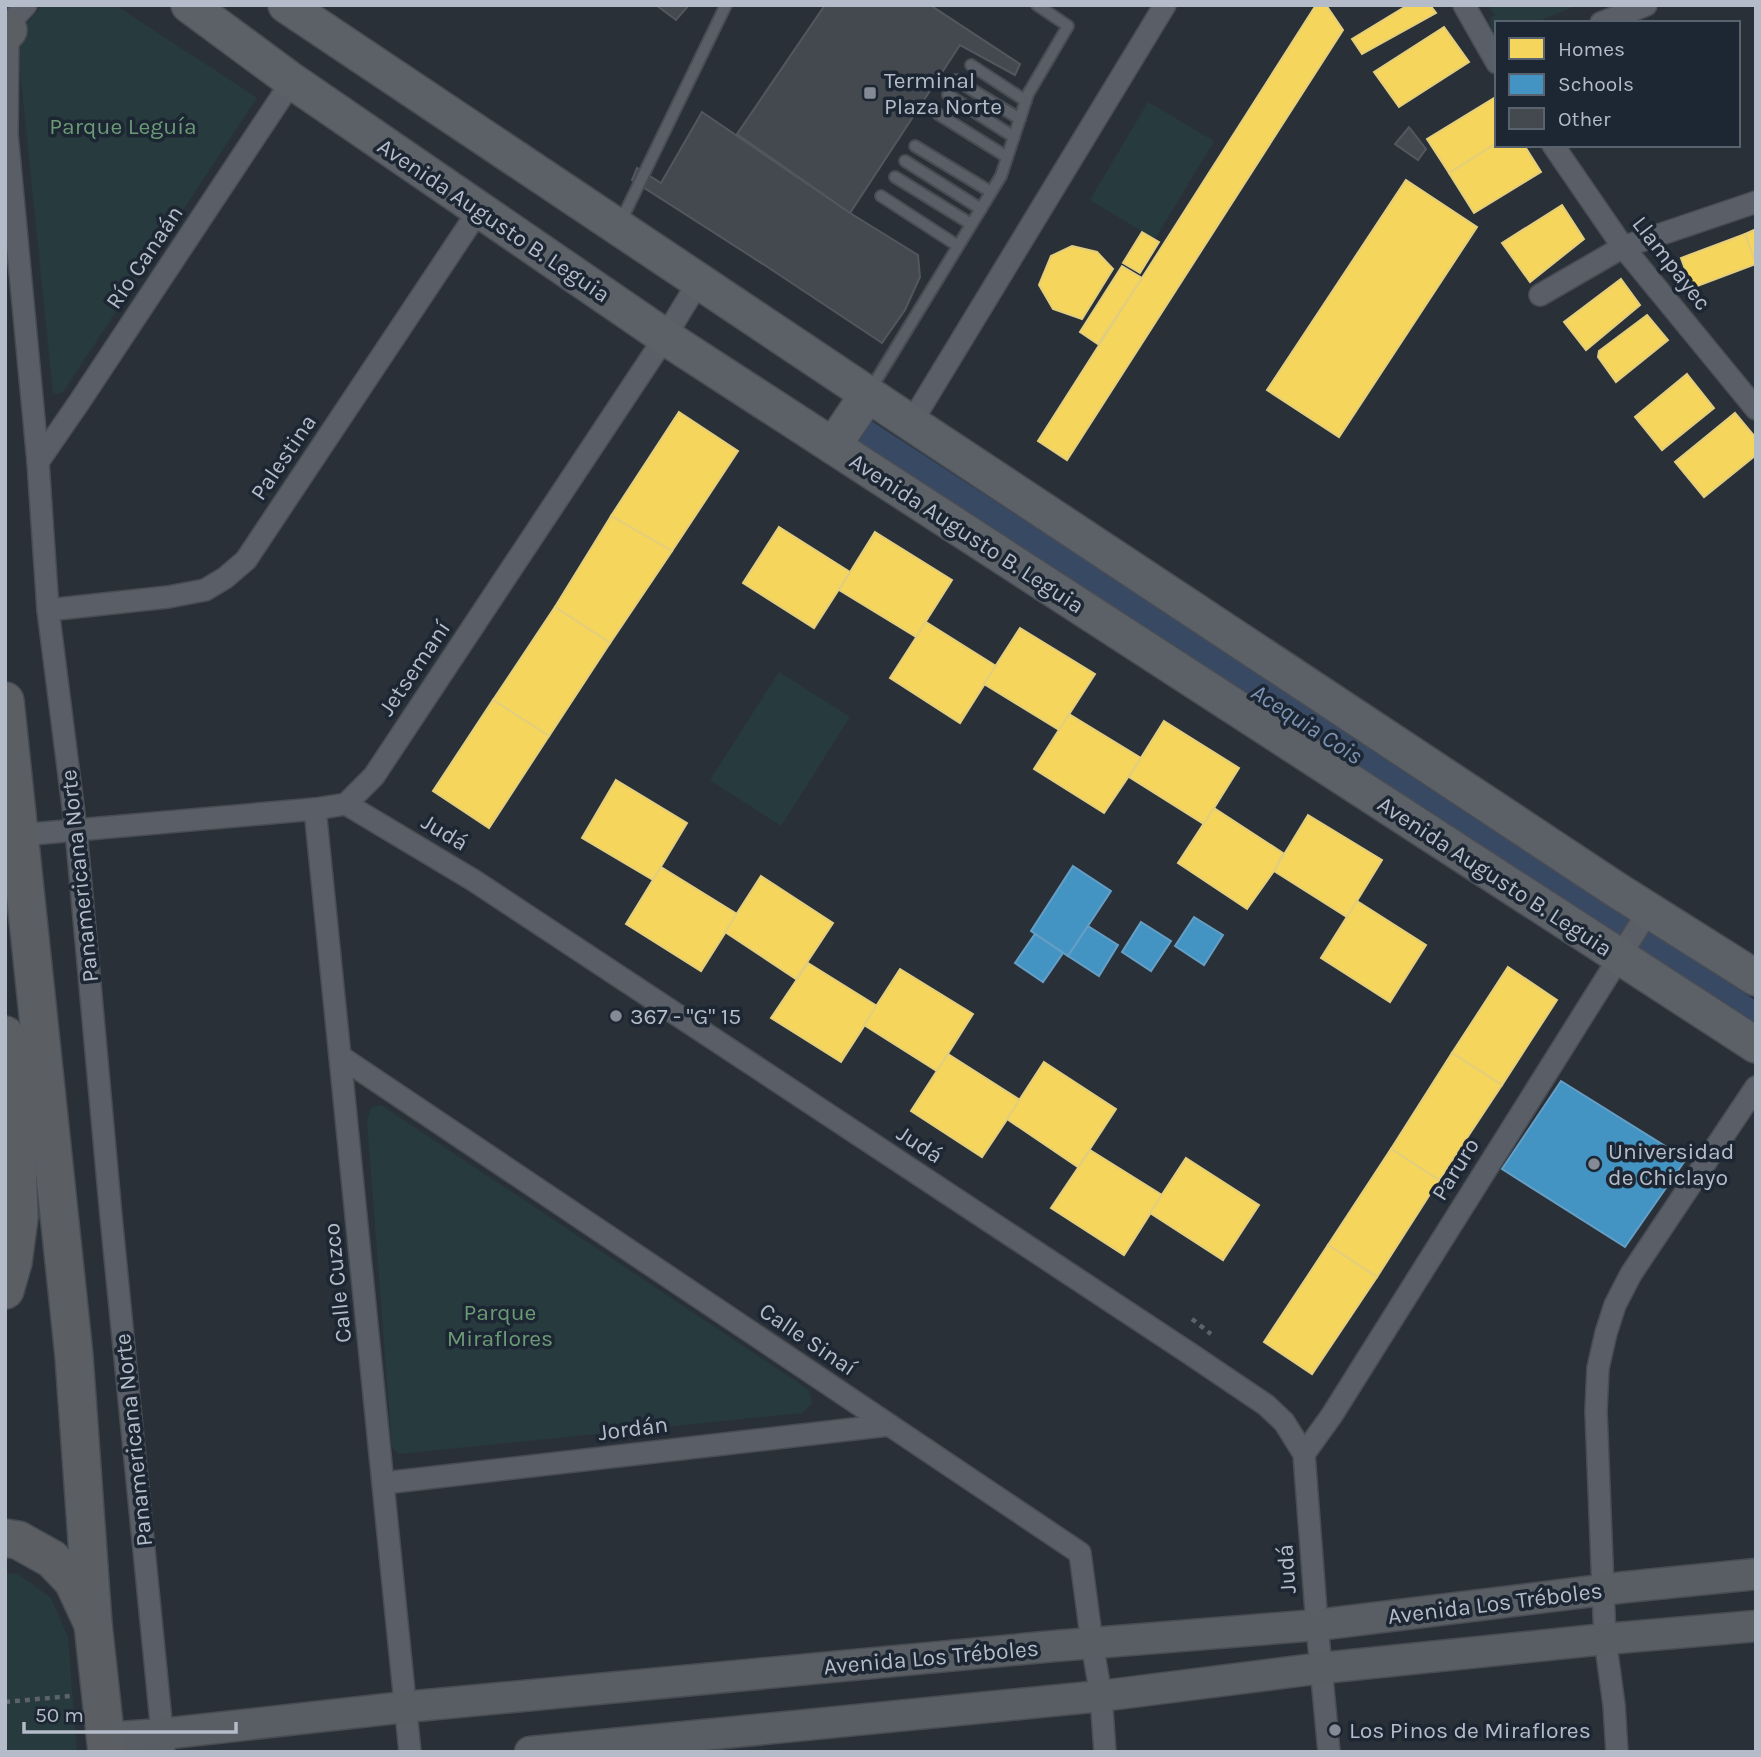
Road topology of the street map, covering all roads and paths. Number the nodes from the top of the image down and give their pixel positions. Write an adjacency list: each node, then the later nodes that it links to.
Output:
1 (189, 5): 13 (main road, Avenida Augusto B. Leguia)
2 (286, 5): 30 (main road)
3 (726, 5): 30 (lane)
4 (1037, 5): 15 (lane)
5 (1165, 5): 38 (street)
6 (1464, 5): 10 (street)
7 (1646, 5): 8 (street)
8 (1606, 21)
9 (13, 23): 40 (street, Panamericana Norte)
10 (1495, 59)
11 (971, 65): 15 (lane)
12 (956, 80): 17 (lane)
13 (292, 81): 28 (main road, Avenida Augusto B. Leguia); 40 (street, Río Canaán)
14 (948, 95): 18 (lane)
15 (1026, 101): 17 (lane)
16 (938, 114): 21 (lane)
17 (1020, 119): 18 (lane)
18 (1014, 137): 21 (lane)
19 (915, 146): 24 (lane)
20 (1554, 147): 32 (street, Llampayec)
21 (1007, 157): 24 (lane)
22 (905, 162): 27 (lane)
23 (895, 177): 29 (lane)
24 (991, 192): 27 (lane)
25 (881, 196): 31 (lane)
26 (1756, 202): 32 (street)
27 (981, 209): 29 (lane)
28 (480, 210): 35 (main road, Avenida Augusto B. Leguia); 41 (street, Palestina)
29 (971, 224): 31 (lane)
30 (618, 227): 33 (main road)
31 (958, 246): 36 (lane)
32 (1623, 247): 34 (street); 37 (street, Llampayec)
33 (699, 281): 35 (street, Jetsemaní); 36 (main road)
34 (1540, 295)
35 (665, 337): 39 (main road, Avenida Augusto B. Leguia); 43 (street, Jetsemaní)
36 (868, 394): 38 (main road); 39 (main road)
37 (1756, 409)
38 (911, 423): 47 (main road)
39 (833, 446): 48 (main road, Avenida Augusto B. Leguia)
40 (38, 461): 41 (street, Panamericana Norte)
41 (48, 610): 45 (street, Panamericana Norte)
42 (5, 701): 46 (highway)
43 (346, 804): 44 (street); 59 (street, Judá)
44 (315, 809): 45 (street); 52 (street, Calle Cuzco)
45 (76, 830): 46 (street); 74 (street, Panamericana Norte)
46 (20, 835): 64 (highway)
47 (1648, 911): 48 (street, Paruro); 49 (main road)
48 (1619, 955): 51 (main road, Avenida Augusto B. Leguia); 59 (street, Paruro)
49 (1756, 978)
50 (5, 1035): 53 (highway)
51 (1756, 1045)
52 (341, 1057): 58 (street, Calle Sinaí); 60 (street, Calle Cuzco)
53 (7, 1075): 55 (highway)
54 (1756, 1087): 63 (street)
55 (5, 1290)
56 (1192, 1319): 57 (path)
57 (1211, 1334)
58 (889, 1425): 60 (street, Jordán); 68 (street, Calle Sinaí)
59 (1304, 1454): 65 (street, Judá)
60 (384, 1483): 73 (street, Calle Cuzco)
61 (5, 1538): 64 (highway)
62 (1756, 1574): 63 (main road, Avenida Los Tréboles)
63 (1603, 1590): 65 (main road, Avenida Los Tréboles); 67 (street)
64 (93, 1624): 75 (highway)
65 (1317, 1625): 68 (main road, Avenida Los Tréboles); 69 (street, Judá)
66 (1756, 1626): 67 (main road, Avenida Los Tréboles)
67 (1605, 1639): 69 (main road, Avenida Los Tréboles); 80 (street)
68 (1092, 1643): 70 (street, Calle Sinaí); 73 (main road, Avenida Los Tréboles)
69 (1322, 1668): 70 (main road, Avenida Los Tréboles); 79 (street, Judá)
70 (1101, 1696): 77 (main road, Avenida Los Tréboles); 78 (street, Calle Sinaí)
71 (66, 1697): 72 (path)
72 (5, 1702)
73 (405, 1707): 74 (main road, Avenida Los Tréboles); 76 (street, Calle Cuzco)
74 (163, 1743): 75 (main road, Avenida Los Tréboles)
75 (106, 1745)
76 (410, 1752)
77 (530, 1752)
78 (1105, 1752)
79 (1329, 1752)
80 (1617, 1752)

